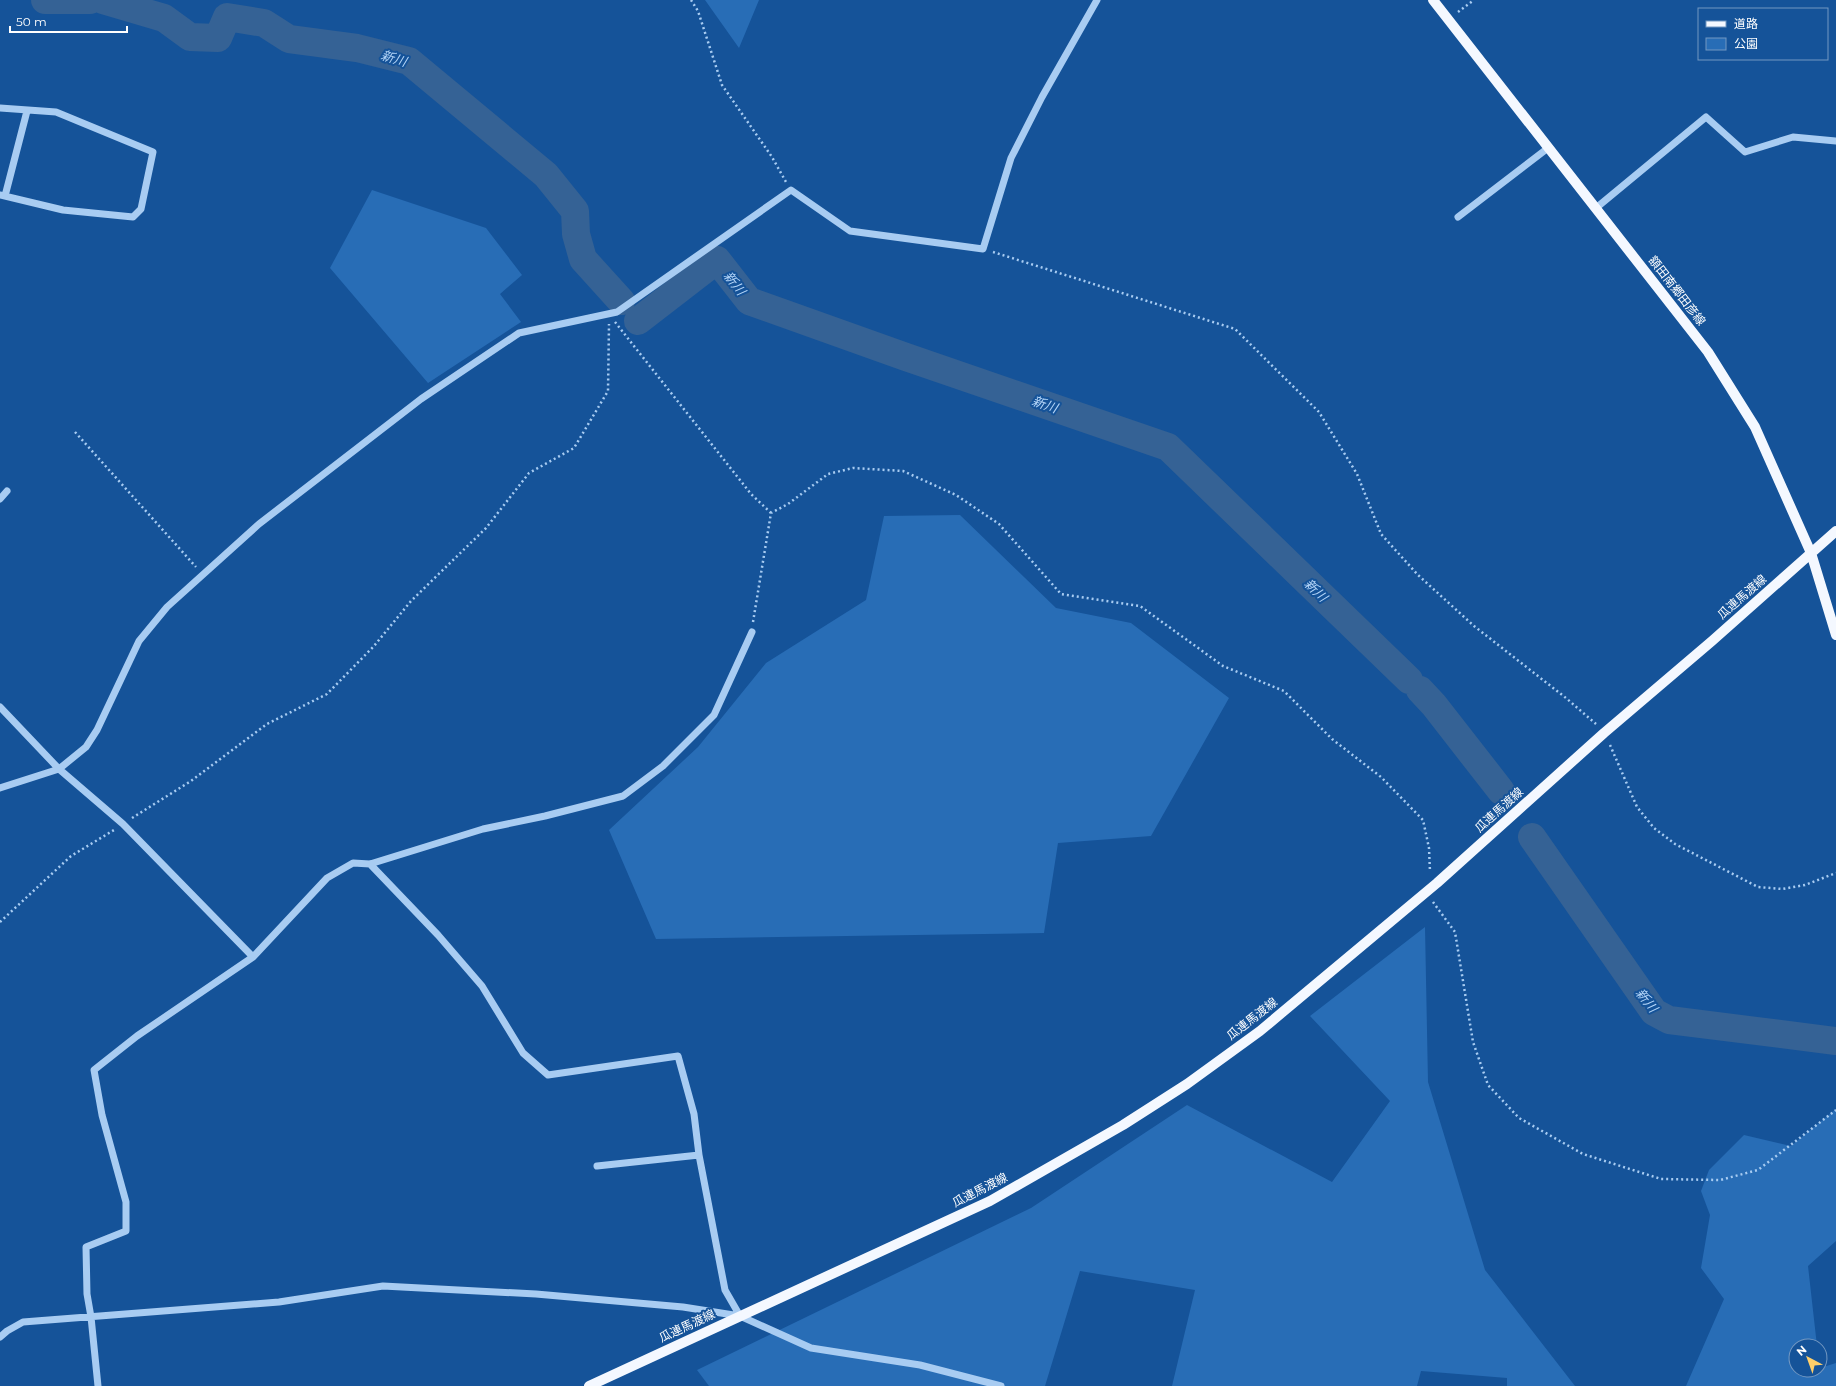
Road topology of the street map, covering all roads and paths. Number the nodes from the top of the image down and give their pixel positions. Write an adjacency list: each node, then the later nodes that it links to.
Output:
1 (691, 0): 10 (path)
2 (1097, 0): 14 (street)
3 (1433, 0): 5 (main road, 額田南郷田彦線)
4 (1474, 0): 5 (path)
5 (1448, 20): 9 (main road, 額田南郷田彦線)
6 (0, 108): 7 (street)
7 (27, 111): 11 (street); 11 (street)
8 (1836, 141): 12 (street)
9 (1548, 148): 12 (main road, 額田南郷田彦線); 13 (street)
10 (791, 190): 14 (street); 15 (street)
11 (2, 196)
12 (1596, 208): 21 (main road, 額田南郷田彦線)
13 (1458, 217)
14 (983, 249): 26 (path)
15 (609, 314): 19 (path); 22 (street); 29 (path)
16 (75, 432): 22 (path)
17 (7, 491): 18 (street)
18 (0, 499)
19 (771, 513): 23 (path); 32 (path)
20 (1836, 531): 21 (main road, 瓜連馬渡線)
21 (1811, 553): 24 (main road, 額田南郷田彦線); 26 (main road, 瓜連馬渡線)
22 (204, 574): 27 (street)
23 (752, 632): 30 (street)
24 (1836, 635)
25 (0, 707): 27 (street)
26 (1604, 733): 31 (path); 32 (main road, 瓜連馬渡線)
27 (58, 769): 28 (street); 29 (street)
28 (0, 788)
29 (123, 824): 34 (path); 35 (street)
30 (370, 864): 35 (street); 37 (street)
31 (1836, 873)
32 (1438, 883): 33 (main road, 瓜連馬渡線)
33 (1426, 892): 36 (path); 39 (main road, 瓜連馬渡線)
34 (0, 922)
35 (253, 957): 40 (street)
36 (1836, 1110)
37 (700, 1155): 38 (street); 39 (street)
38 (597, 1166)
39 (740, 1316): 40 (street); 43 (main road, 瓜連馬渡線); 44 (street)
40 (91, 1318): 41 (street); 42 (street)
41 (0, 1338)
42 (98, 1386)
43 (589, 1386)
44 (1001, 1386)

